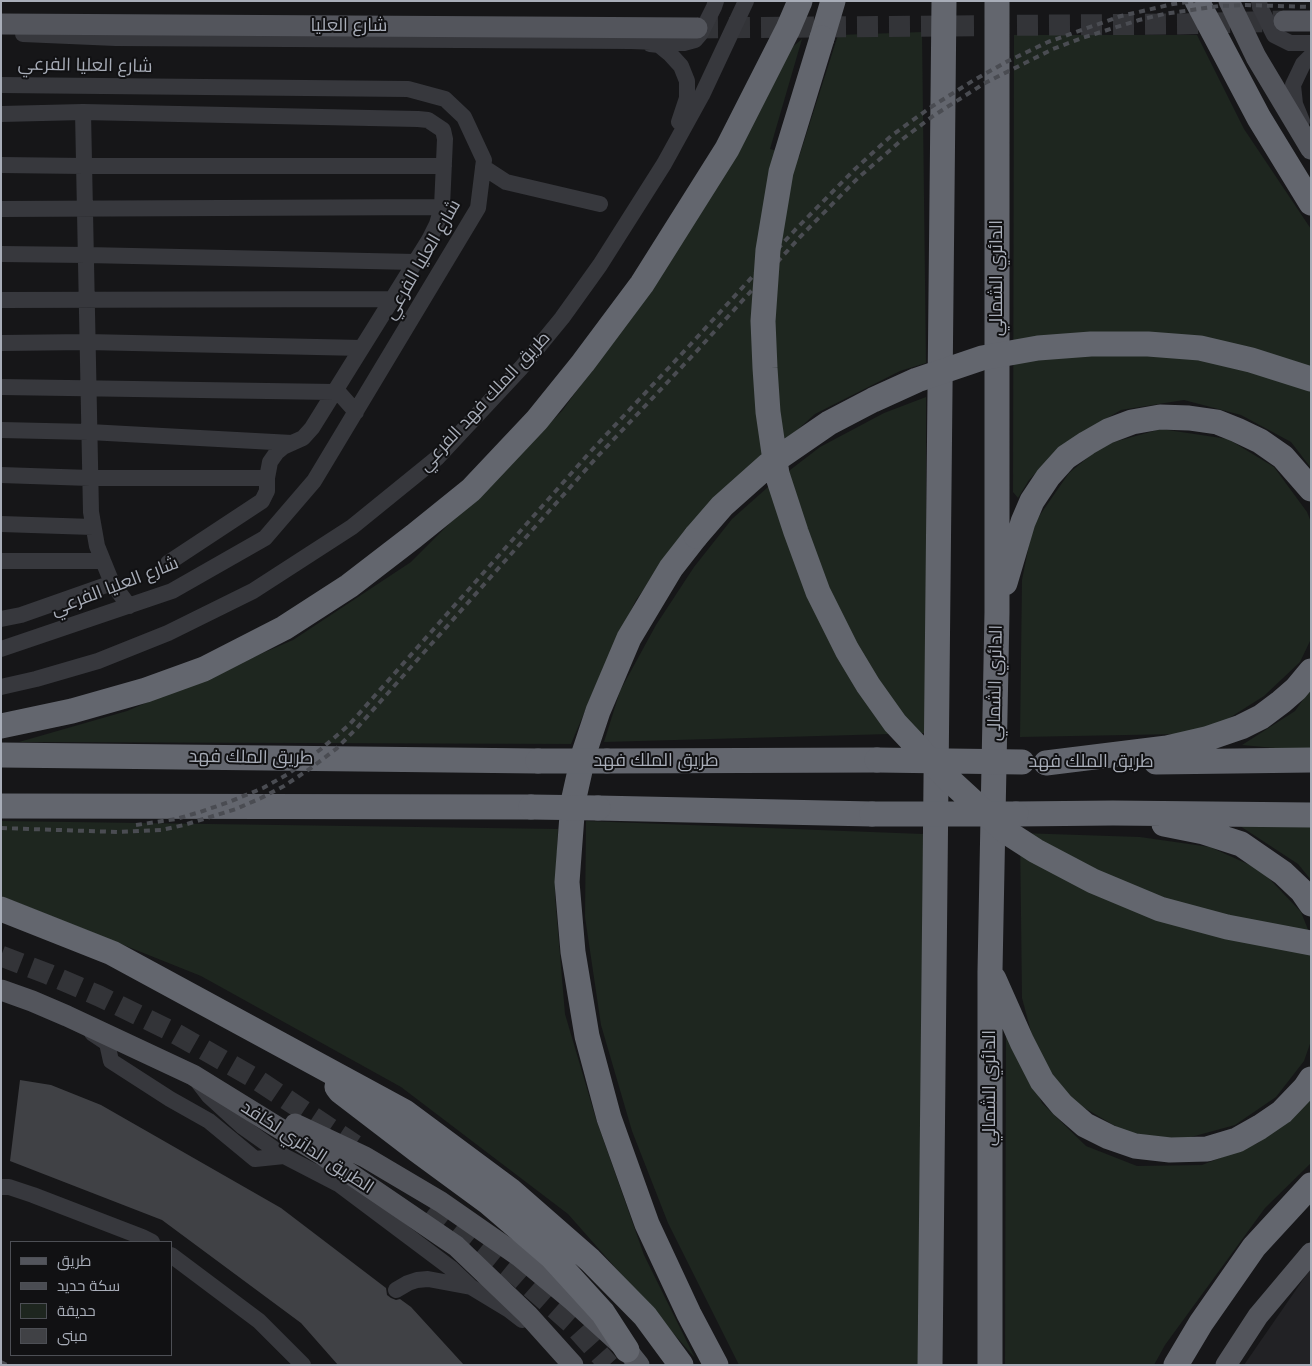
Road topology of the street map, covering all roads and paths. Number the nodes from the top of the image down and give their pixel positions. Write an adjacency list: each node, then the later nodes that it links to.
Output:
1 (716, 1): 15 (street)
2 (746, 1): 23 (street, طريق الملك فهد الفرعي)
3 (800, 1): 66 (highway)
4 (832, 1): 75 (highway, bridge)
5 (944, 1): 95 (highway)
6 (996, 1): 61 (highway, الدائري الشمالي)
7 (1197, 1): 28 (highway)
8 (1229, 1): 22 (main road)
9 (1259, 1): 16 (street)
10 (1284, 21): 11 (main road)
11 (1311, 21)
12 (1, 24): 13 (main road, شارع العليا)
13 (697, 28)
14 (1, 33): 15 (street)
15 (631, 41): 23 (street)
16 (1311, 43)
17 (1311, 56): 21 (street)
18 (1, 85): 27 (street, شارع العليا الفرعي)
19 (83, 112): 20 (street); 25 (street); 26 (street)
20 (1, 114)
21 (1311, 141)
22 (1311, 149)
23 (664, 164): 65 (street, طريق الملك فهد الفرعي)
24 (1, 165): 25 (street)
25 (84, 166): 26 (street); 32 (street)
26 (444, 166): 30 (street)
27 (483, 167): 29 (street); 46 (street, شارع العليا الفرعي)
28 (1311, 203)
29 (600, 204)
30 (442, 207): 32 (street); 35 (street)
31 (1, 209): 32 (street)
32 (85, 209): 34 (street)
33 (1, 254): 34 (street)
34 (86, 255): 35 (street); 36 (street)
35 (415, 262): 37 (street)
36 (87, 299): 37 (street); 38 (street); 39 (street)
37 (392, 299): 41 (street)
38 (1, 300)
39 (87, 342): 40 (street); 41 (street); 44 (street)
40 (1, 343)
41 (362, 348): 45 (street)
42 (1311, 379): 94 (highway, bridge)
43 (1, 387): 44 (street)
44 (88, 388): 45 (street); 48 (street)
45 (334, 392): 46 (street); 49 (street)
46 (356, 412): 60 (street, شارع العليا الفرعي)
47 (1, 430): 48 (street)
48 (89, 432): 49 (street); 51 (street)
49 (292, 443): 52 (street)
50 (1, 475): 51 (street)
51 (90, 478): 52 (street); 55 (street)
52 (267, 478): 58 (street)
53 (1311, 489): 61 (highway)
54 (1, 524): 55 (street)
55 (93, 527): 57 (street)
56 (1, 561): 57 (street)
57 (103, 561): 59 (street)
58 (168, 563)
59 (112, 583): 60 (street); 62 (street)
60 (130, 606): 63 (street, شارع العليا الفرعي)
61 (997, 612): 76 (highway, الدائري الشمالي)
62 (1, 619)
63 (1, 649)
64 (1311, 671): 69 (highway)
65 (1, 687)
66 (1, 726)
67 (1, 755): 69 (highway, طريق الملك فهد, bridge)
68 (1311, 760): 69 (highway, طريق الملك فهد)
69 (1034, 762)
70 (1, 806): 71 (highway, bridge)
71 (1113, 813): 72 (highway); 73 (highway)
72 (1311, 815)
73 (1311, 904)
74 (1, 910): 79 (highway)
75 (1311, 943)
76 (990, 971): 81 (highway); 96 (highway, الدائري الشمالي)
77 (1, 990): 78 (main road, الطريق الدائري لكافد)
78 (68, 1016): 80 (main road, الطريق الدائري لكافد); 82 (street)
79 (320, 1066): 90 (highway); 93 (highway)
80 (193, 1075): 82 (street); 90 (main road); 92 (main road, الطريق الدائري لكافد)
81 (1311, 1079)
82 (284, 1156): 88 (street)
83 (1311, 1185): 97 (highway)
84 (1, 1187): 85 (street)
85 (150, 1241)
86 (1311, 1253): 98 (main road)
87 (172, 1256): 91 (street)
88 (471, 1287): 89 (street); 92 (street)
89 (396, 1290)
90 (633, 1358)
91 (303, 1365)
92 (572, 1365)
93 (682, 1365)
94 (716, 1365)
95 (930, 1365)
96 (990, 1365)
97 (1176, 1365)
98 (1226, 1365)

